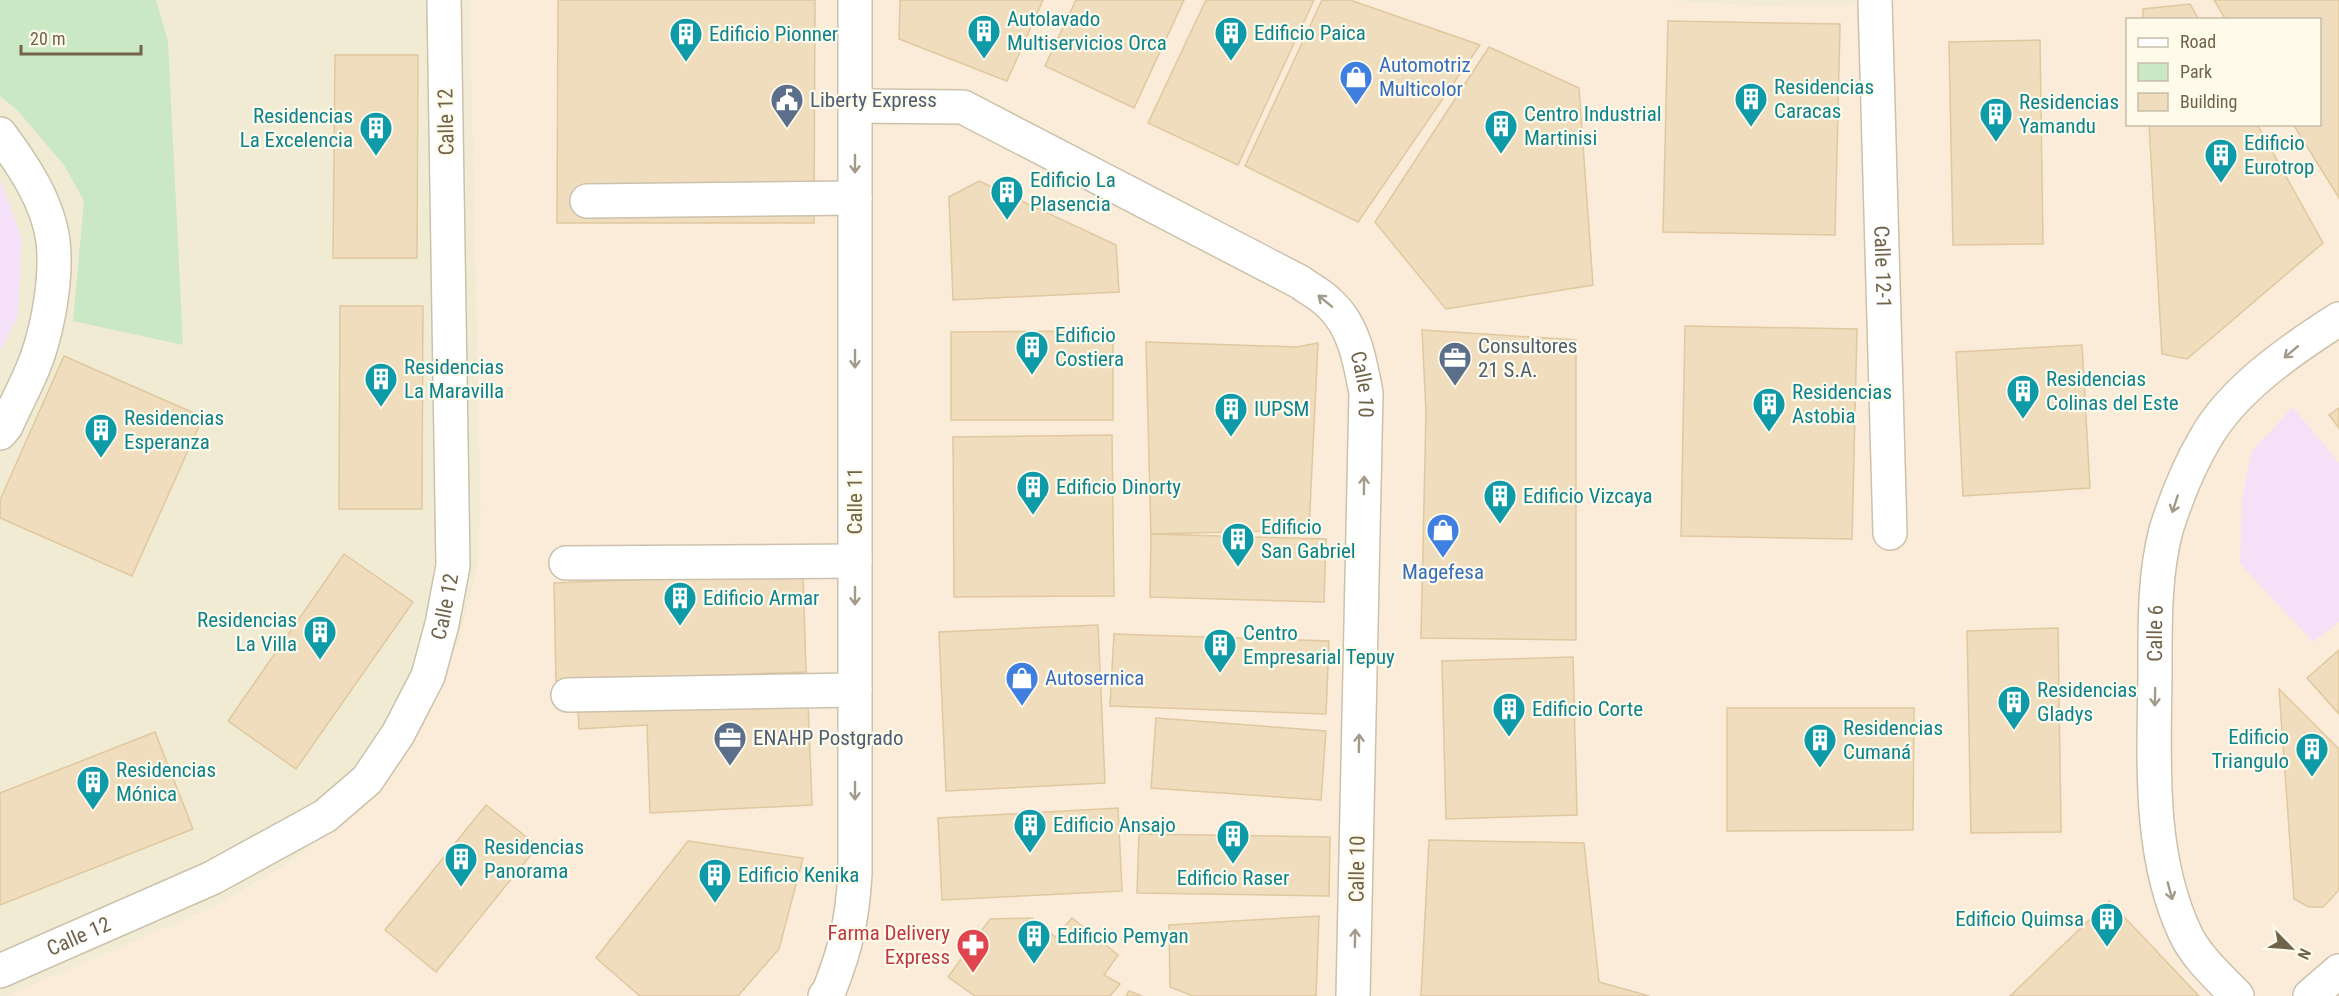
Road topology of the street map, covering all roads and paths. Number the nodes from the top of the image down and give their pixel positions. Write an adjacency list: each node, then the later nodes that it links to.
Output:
1 (444, 0): 15 (street, Calle 12)
2 (855, 0): 4 (street, Calle 11)
3 (1875, 0): 10 (street, Calle 12-1)
4 (855, 106): 6 (street, Calle 11, one-way to 6); 18 (street, Calle 10, one-way to 4)
5 (0, 134): 9 (street)
6 (855, 198): 7 (street); 11 (street, Calle 11, one-way to 11)
7 (587, 201)
8 (2339, 319): 19 (street, Calle 6, one-way to 19)
9 (0, 433)
10 (1890, 533)
11 (855, 561): 12 (street); 13 (street, Calle 11, one-way to 13)
12 (566, 563)
13 (855, 690): 14 (street); 17 (street, Calle 11, one-way to 17)
14 (568, 695)
15 (0, 971)
16 (2339, 971): 20 (street)
17 (829, 994)
18 (1353, 996)
19 (2237, 996)
20 (2310, 996)

